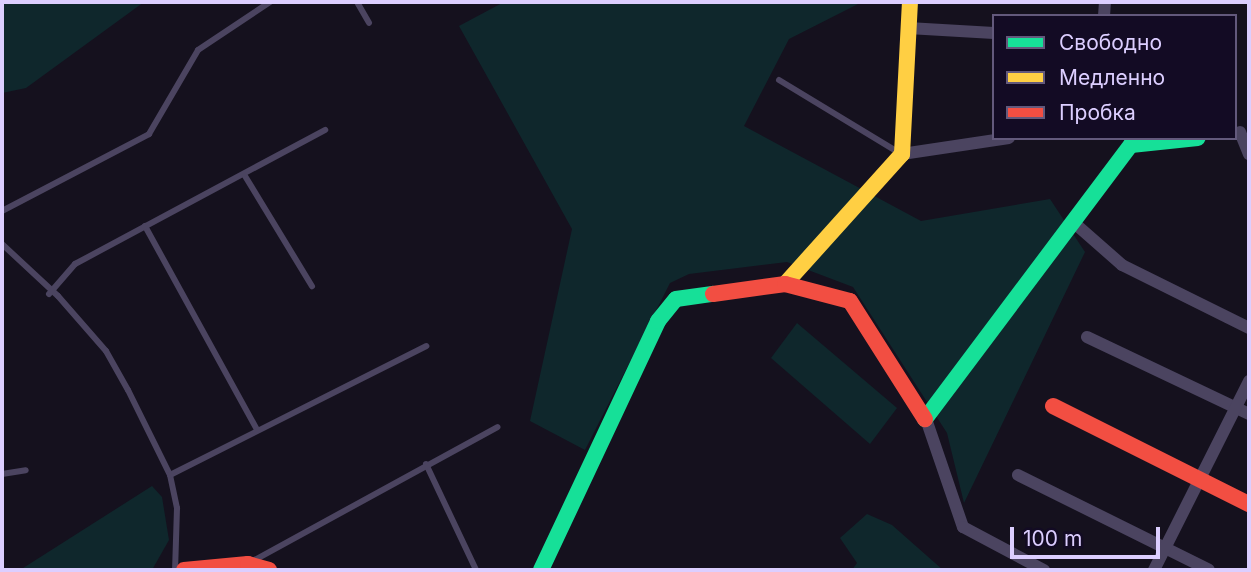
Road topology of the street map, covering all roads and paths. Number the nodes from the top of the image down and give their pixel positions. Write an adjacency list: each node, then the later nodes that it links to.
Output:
1 (270, 2): 15 (lane)
2 (357, 2): 4 (lane)
3 (910, 2): 5 (street)
4 (369, 23)
5 (908, 28): 6 (street); 12 (street)
6 (992, 33)
7 (779, 80): 12 (lane)
8 (325, 130): 14 (lane)
9 (1242, 131): 13 (street)
10 (996, 140): 12 (street)
11 (1179, 140): 16 (street)
12 (902, 154): 19 (street)
13 (1249, 154)
14 (245, 176): 17 (lane); 20 (lane)
15 (2, 211)
16 (1072, 221): 22 (street); 29 (street)
17 (145, 226): 21 (lane); 31 (lane)
18 (2, 244): 21 (lane)
19 (785, 284): 29 (street); 45 (street)
20 (312, 286)
21 (49, 294): 35 (lane)
22 (1249, 328)
23 (1087, 337): 27 (street)
24 (426, 346): 31 (lane)
25 (1249, 382): 27 (street)
26 (1053, 406): 37 (street)
27 (1236, 408): 28 (street); 37 (street)
28 (1249, 414)
29 (927, 422): 46 (street)
30 (498, 427): 32 (lane)
31 (257, 430): 35 (lane)
32 (426, 464): 40 (lane); 44 (lane)
33 (26, 470): 34 (lane)
34 (2, 474)
35 (170, 475): 41 (lane)
36 (1018, 475): 39 (street)
37 (1201, 480): 38 (street); 39 (street)
38 (1249, 504)
39 (1165, 550): 47 (street); 48 (street)
40 (248, 564): 42 (street); 43 (street)
41 (175, 570)
42 (184, 570)
43 (269, 570)
44 (476, 570)
45 (541, 570)
46 (1044, 570)
47 (1154, 570)
48 (1209, 570)

